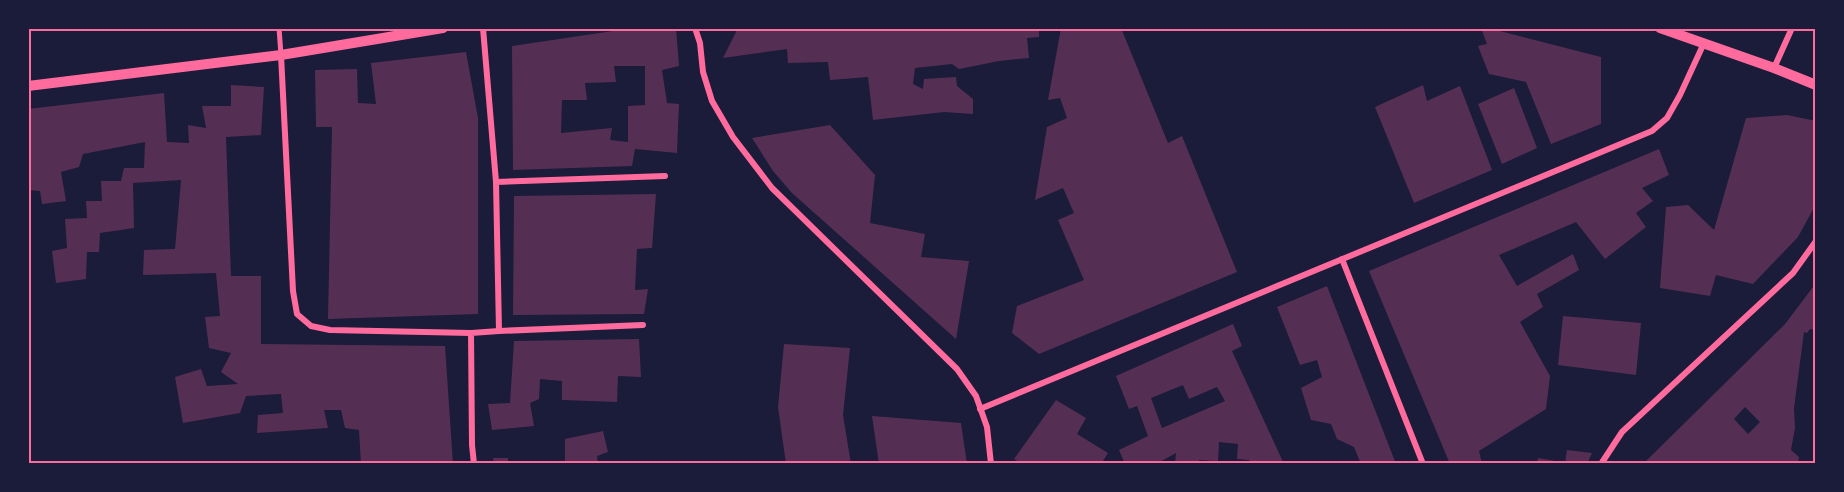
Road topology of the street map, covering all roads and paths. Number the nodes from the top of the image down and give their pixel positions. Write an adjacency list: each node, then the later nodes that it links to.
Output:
1 (279, 28): 8 (street)
2 (443, 28): 8 (street)
3 (483, 28): 13 (street)
4 (695, 28): 19 (street)
5 (1660, 28): 7 (street)
6 (1792, 28): 9 (street)
7 (1704, 43): 9 (street); 15 (street)
8 (281, 55): 10 (street); 18 (street)
9 (1774, 68): 11 (street)
10 (28, 86)
11 (1815, 86)
12 (665, 176): 13 (street)
13 (496, 182): 17 (street)
14 (1815, 241): 23 (street)
15 (1342, 260): 19 (street); 22 (street)
16 (643, 325): 17 (street)
17 (499, 332): 18 (street)
18 (471, 333): 20 (street)
19 (980, 410): 21 (street)
20 (474, 464)
21 (991, 464)
22 (1423, 464)
23 (1601, 464)

